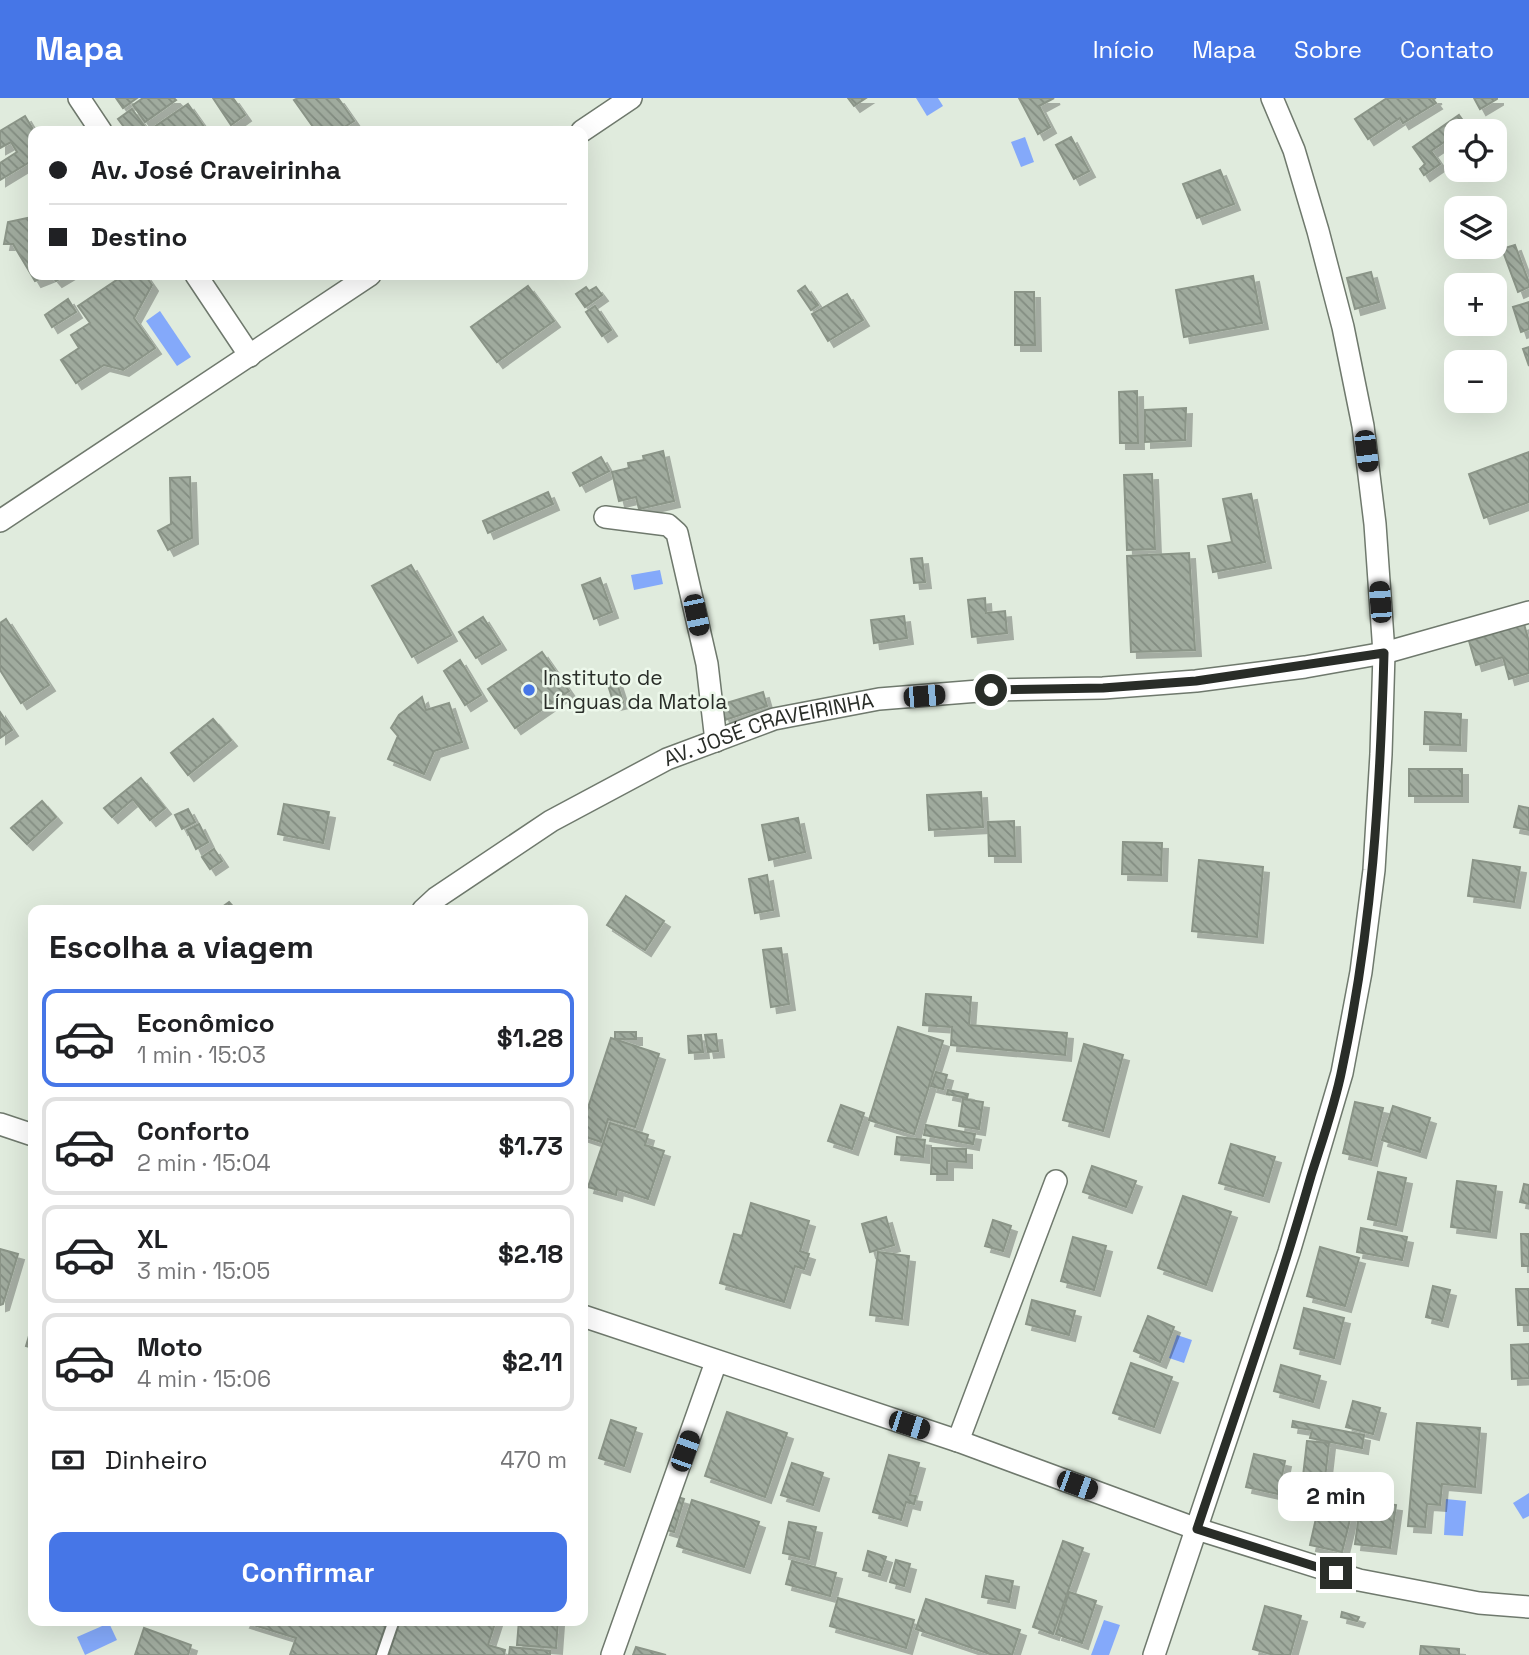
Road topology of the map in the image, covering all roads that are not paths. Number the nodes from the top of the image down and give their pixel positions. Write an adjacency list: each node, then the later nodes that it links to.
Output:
1 (79, 98): 4 (street)
2 (631, 98): 5 (street)
3 (1272, 98): 12 (street)
4 (98, 126)
5 (588, 127)
6 (199, 280): 8 (street)
7 (363, 280): 8 (street)
8 (250, 356): 10 (street)
9 (605, 517): 13 (street)
10 (0, 521)
11 (1529, 612): 12 (street, AV. JOSÉ CRAVEIRINHA)
12 (1384, 653): 13 (street, AV. JOSÉ CRAVEIRINHA); 21 (street)
13 (716, 741): 14 (street, AV. JOSÉ CRAVEIRINHA)
14 (428, 905)
15 (0, 1124): 16 (street)
16 (28, 1133)
17 (1056, 1181): 20 (street)
18 (588, 1319): 19 (street)
19 (716, 1362): 20 (street); 25 (street)
20 (958, 1441): 21 (street)
21 (1197, 1529): 22 (street); 26 (street)
22 (1529, 1607)
23 (392, 1626): 24 (lane)
24 (382, 1655)
25 (612, 1655)
26 (1154, 1655)

